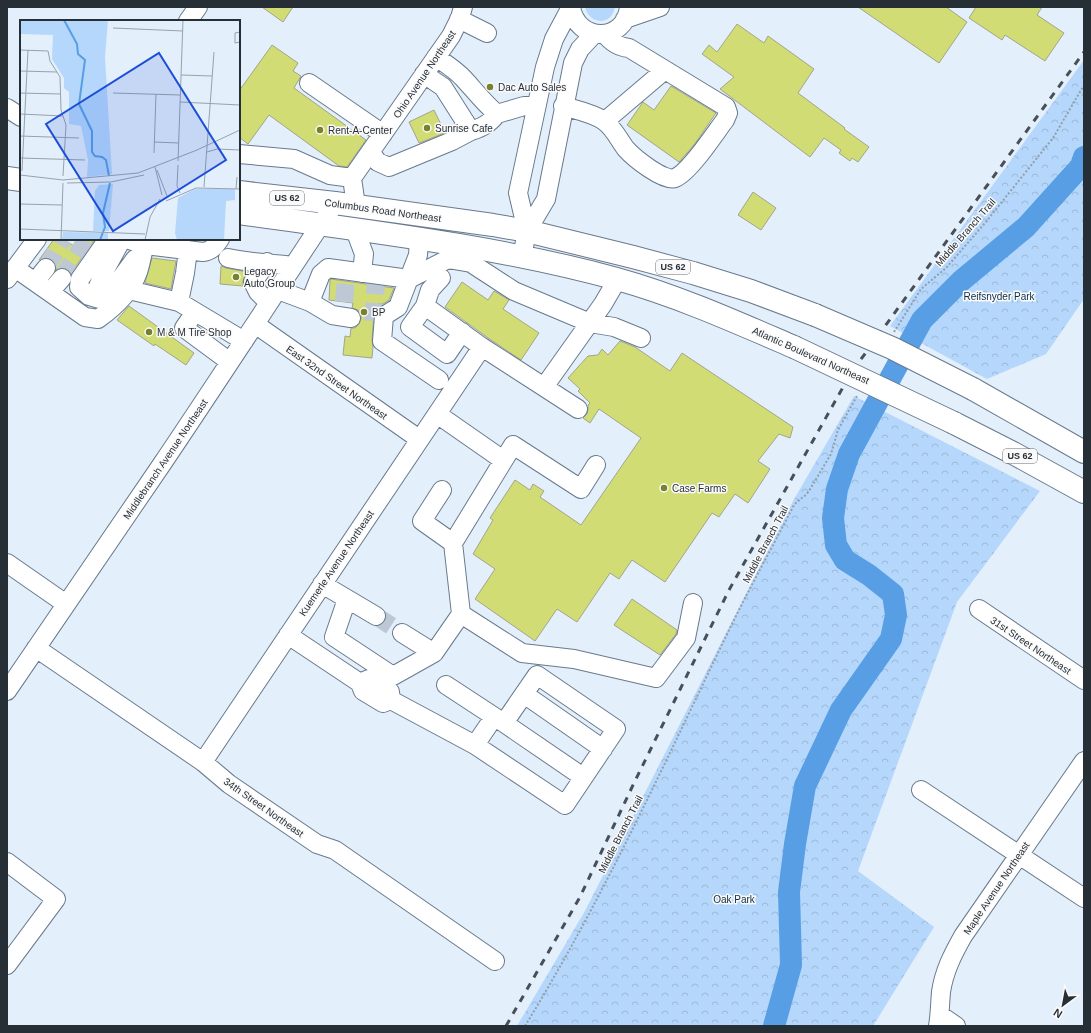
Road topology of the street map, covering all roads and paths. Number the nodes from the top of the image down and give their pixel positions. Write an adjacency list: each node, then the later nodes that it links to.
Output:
1 (198, 7): 6 (street)
2 (571, 7): 8 (street); 15 (street)
3 (660, 7): 5 (street)
4 (461, 13): 7 (street); 10 (street, Ohio Avenue Northeast)
5 (626, 16): 8 (street); 9 (street)
6 (189, 20)
7 (487, 33)
8 (600, 34): 9 (street); 16 (street)
9 (629, 48): 11 (street)
10 (436, 57): 12 (street, Ohio Avenue Northeast); 18 (street)
11 (664, 70): 20 (street); 20 (street)
12 (424, 74): 21 (street); 22 (street, Ohio Avenue Northeast)
13 (309, 83): 22 (street)
14 (1084, 85): 66 (path, Middle Branch Trail)
15 (536, 106): 18 (street); 34 (street)
16 (563, 106): 20 (street); 34 (street)
17 (7, 108): 19 (street)
18 (497, 114): 21 (street)
19 (20, 116)
20 (605, 121)
21 (471, 131): 23 (street)
22 (383, 134): 23 (street, Ohio Avenue Northeast)
23 (370, 152): 26 (street, Ohio Avenue Northeast)
24 (240, 154): 26 (street)
25 (7, 178): 27 (highway)
26 (352, 178): 30 (street)
27 (20, 180)
28 (240, 192): 29 (highway, Columbus Road Northeast / US 62)
29 (335, 203): 30 (highway, Columbus Road Northeast / US 62); 32 (street, Middlebranch Avenue Northeast)
30 (356, 206): 34 (highway, Columbus Road Northeast / US 62)
31 (240, 213): 32 (highway, US 62)
32 (321, 224): 33 (highway, US 62); 46 (street, Middlebranch Avenue Northeast)
33 (355, 230): 35 (highway, US 62); 49 (street)
34 (527, 231): 43 (street); 77 (highway, US 62, bridge)
35 (419, 239): 43 (highway, US 62); 52 (street)
36 (36, 240): 48 (street)
37 (107, 240): 56 (street)
38 (121, 240): 56 (street)
39 (127, 240): 42 (street)
40 (219, 240): 41 (street)
41 (188, 250): 42 (street); 58 (street)
42 (143, 252): 55 (street); 56 (street)
43 (522, 257): 53 (highway, Atlantic Boulevard Northeast / US 62)
44 (228, 258): 45 (street)
45 (267, 262): 46 (street); 57 (street)
46 (293, 266): 57 (street, Middlebranch Avenue Northeast)
47 (46, 268): 54 (street)
48 (11, 274): 54 (street)
49 (362, 276): 52 (street); 59 (street)
50 (62, 278): 54 (street)
51 (441, 278): 60 (street)
52 (409, 279): 63 (street); 71 (street)
53 (617, 280): 63 (street); 81 (highway, Atlantic Boulevard Northeast / US 62, bridge)
54 (42, 287): 55 (street)
55 (129, 290): 58 (street)
56 (90, 296)
57 (273, 296): 59 (street); 64 (street, Middlebranch Avenue Northeast)
58 (179, 302): 61 (street)
59 (310, 302): 62 (street)
60 (425, 306): 65 (street); 65 (street)
61 (195, 312): 68 (street); 70 (street)
62 (346, 312)
63 (590, 323): 67 (street); 72 (street)
64 (255, 324): 68 (street, Middlebranch Avenue Northeast); 76 (street, East 32nd Street Northeast)
65 (462, 332): 69 (street)
66 (892, 337)
67 (641, 338)
68 (244, 341): 70 (street, Middlebranch Avenue Northeast)
69 (482, 347): 72 (street); 75 (street, Kuemerle Avenue Northeast)
70 (230, 362): 87 (street, Middlebranch Avenue Northeast)
71 (439, 380)
72 (544, 387): 74 (street)
73 (861, 390): 112 (path, Middle Branch Trail)
74 (578, 409)
75 (437, 414): 76 (street, Kuemerle Avenue Northeast); 78 (street)
76 (419, 439): 84 (street, Kuemerle Avenue Northeast)
77 (1084, 452)
78 (503, 460): 79 (street); 82 (street)
79 (596, 465)
80 (442, 490): 82 (street)
81 (1084, 492)
82 (453, 543): 89 (street)
83 (7, 562): 87 (street)
84 (322, 584): 85 (street); 92 (street, Kuemerle Avenue Northeast)
85 (347, 599): 90 (street); 94 (street)
86 (693, 603): 89 (street)
87 (66, 604): 93 (street, Middlebranch Avenue Northeast)
88 (979, 610): 95 (street, 31st Street Northeast)
89 (461, 614): 94 (street)
90 (376, 616)
91 (402, 634): 94 (street)
92 (288, 635): 100 (street); 103 (street, Kuemerle Avenue Northeast)
93 (36, 648): 97 (street, Middlebranch Avenue Northeast); 103 (street, 34th Street Northeast)
94 (434, 653)
95 (1084, 680)
96 (446, 685): 99 (street)
97 (7, 691)
98 (524, 694): 99 (street); 101 (street); 101 (street)
99 (499, 720): 100 (street); 104 (street)
100 (475, 745): 104 (street)
101 (603, 749): 104 (street)
102 (1084, 761): 106 (street, Maple Avenue Northeast)
103 (203, 762): 109 (street, 34th Street Northeast)
104 (583, 777)
105 (921, 790): 106 (street)
106 (1019, 854): 108 (street); 111 (street, Maple Avenue Northeast)
107 (7, 862): 110 (street)
108 (1084, 898)
109 (496, 961)
110 (7, 965)
111 (939, 1021): 113 (street)
112 (525, 1026)
113 (956, 1026)

